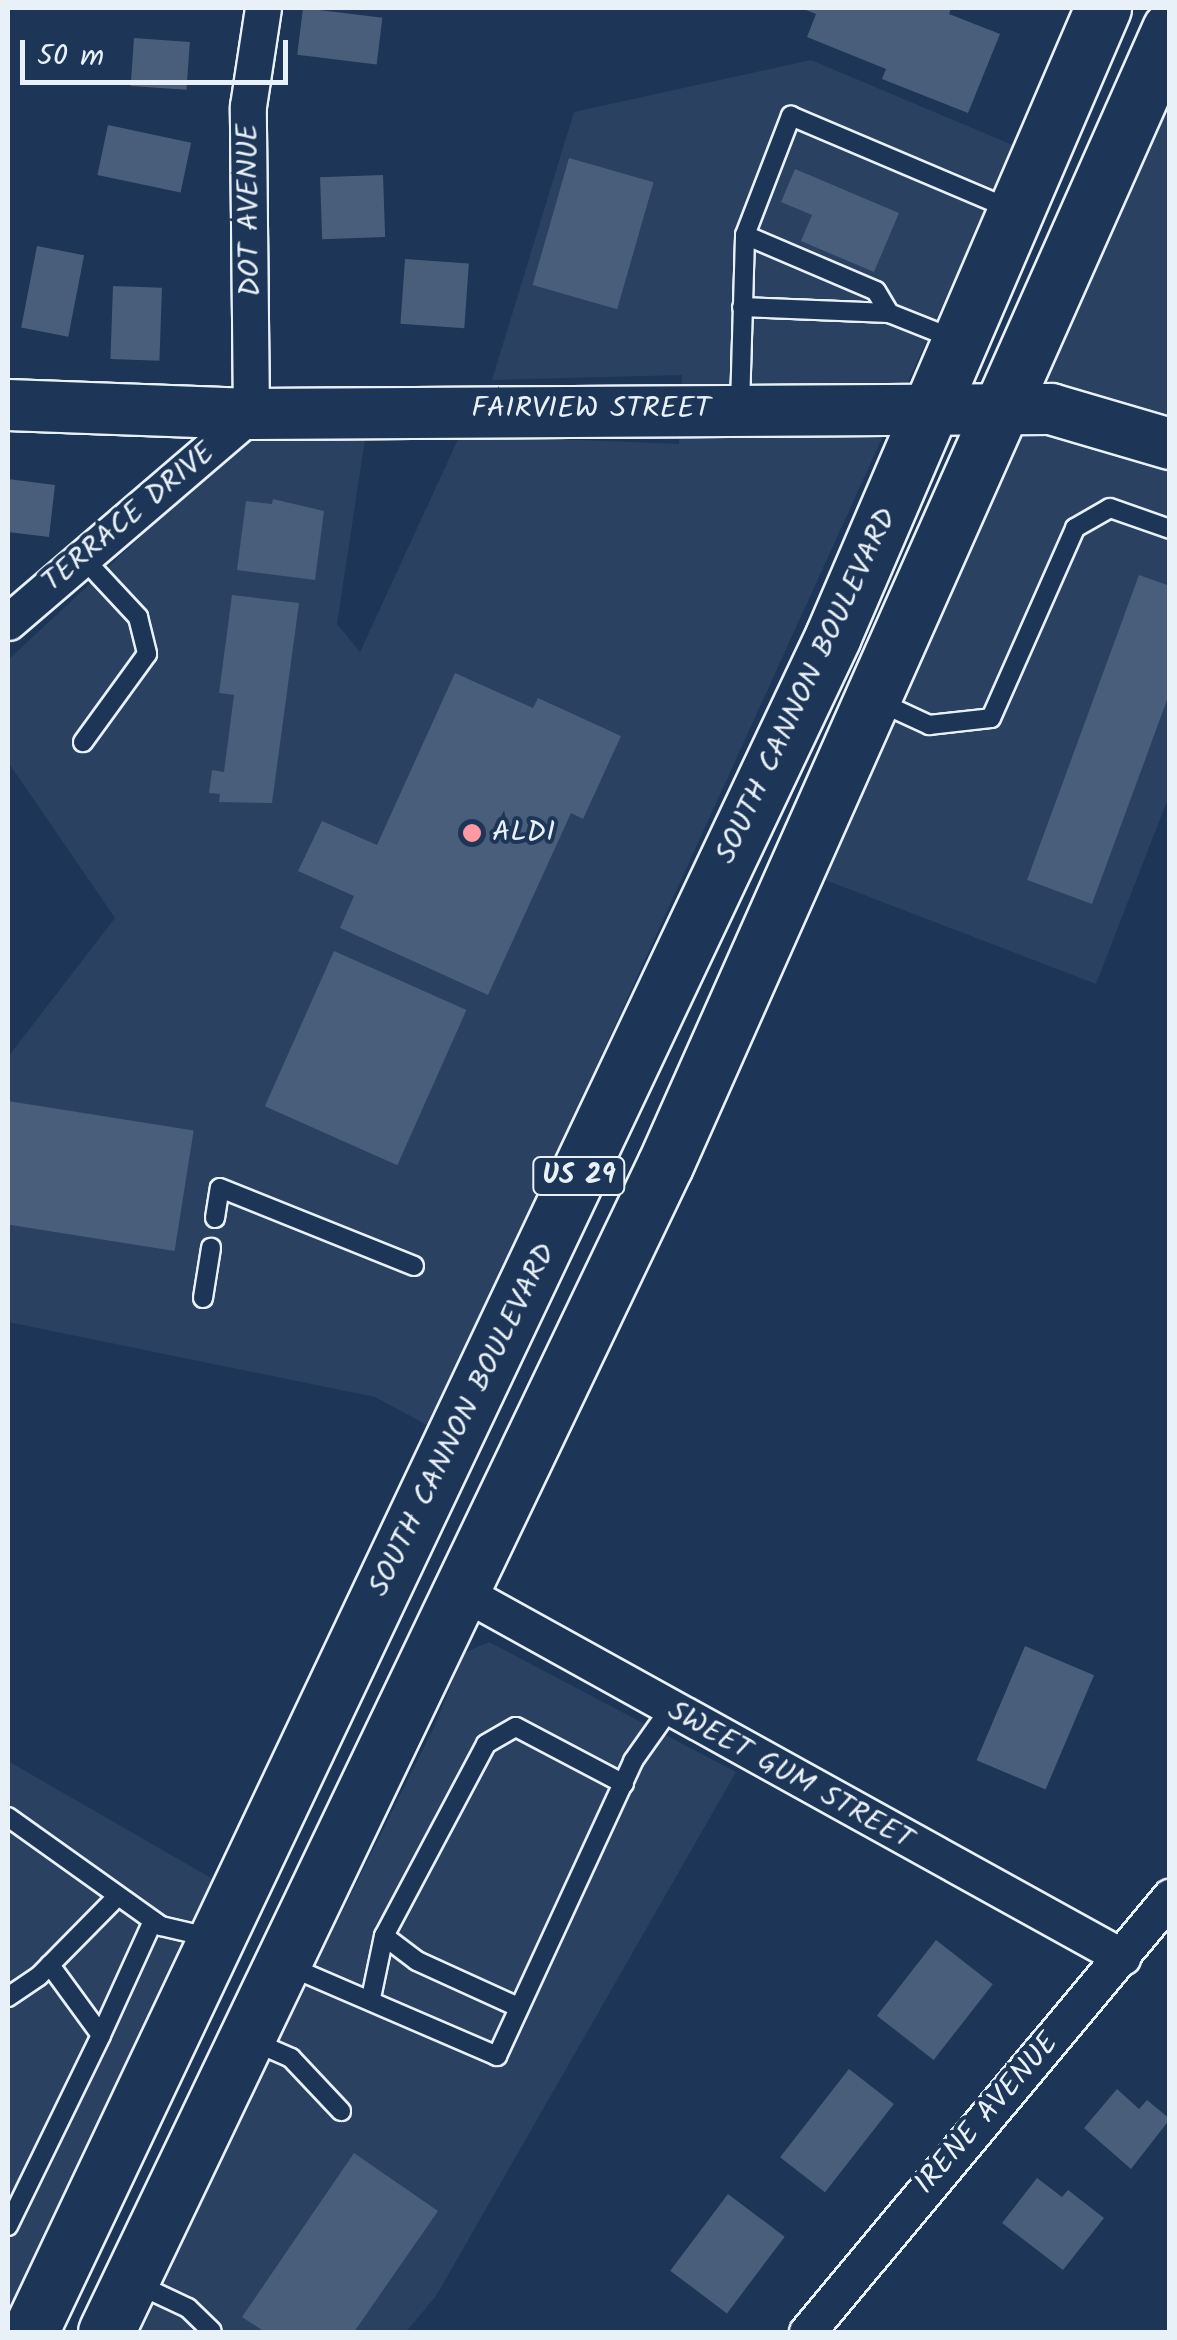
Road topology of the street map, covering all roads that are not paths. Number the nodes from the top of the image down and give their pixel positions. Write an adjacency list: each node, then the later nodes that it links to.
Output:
1 (263, 8): 13 (street, DOT AVENUE)
2 (1103, 8): 4 (main road, SOUTH CANNON BOULEVARD / US 29)
3 (1170, 29): 12 (main road, US 29)
4 (1017, 212): 5 (lane); 8 (main road, SOUTH CANNON BOULEVARD / US 29)
5 (746, 236): 6 (lane); 7 (lane)
6 (742, 307): 7 (lane); 10 (lane)
7 (889, 313): 8 (lane)
8 (962, 342): 11 (main road, SOUTH CANNON BOULEVARD / US 29)
9 (8, 405): 13 (street, FAIRVIEW STREET)
10 (740, 408): 11 (street, FAIRVIEW STREET); 13 (street, FAIRVIEW STREET)
11 (933, 408): 12 (street, FAIRVIEW STREET); 32 (main road, SOUTH CANNON BOULEVARD / US 29)
12 (1006, 409): 14 (street, FAIRVIEW STREET); 18 (main road, US 29)
13 (251, 414): 16 (street, TERRACE DRIVE)
14 (1170, 444)
15 (1170, 528): 18 (lane)
16 (83, 558): 17 (street, TERRACE DRIVE); 19 (lane)
17 (8, 622)
18 (875, 700): 24 (main road, US 29)
19 (83, 742)
20 (215, 1218): 22 (lane)
21 (211, 1248): 23 (lane)
22 (414, 1266)
23 (203, 1298)
24 (461, 1591): 25 (street, SWEET GUM STREET); 34 (main road, US 29)
25 (669, 1710): 26 (lane); 33 (street, SWEET GUM STREET)
26 (624, 1784): 31 (lane); 38 (lane)
27 (8, 1817): 29 (lane)
28 (1170, 1897): 33 (street, IRENE AVENUE)
29 (116, 1898): 30 (lane); 35 (lane)
30 (153, 1921): 32 (lane); 39 (lane)
31 (384, 1936): 37 (lane); 38 (lane)
32 (213, 1938): 34 (main road); 45 (main road, SOUTH CANNON BOULEVARD / US 29)
33 (1122, 1957): 47 (street, IRENE AVENUE)
34 (280, 1964): 37 (lane); 40 (main road, US 29)
35 (50, 1965): 36 (lane); 39 (lane)
36 (8, 1997)
37 (371, 1998): 38 (lane)
38 (518, 2007)
39 (101, 2035): 42 (lane)
40 (245, 2038): 41 (lane); 43 (main road, US 29)
41 (341, 2111)
42 (8, 2226)
43 (130, 2281): 44 (lane); 46 (main road, US 29)
44 (212, 2331)
45 (30, 2332)
46 (106, 2332)
47 (807, 2332)

